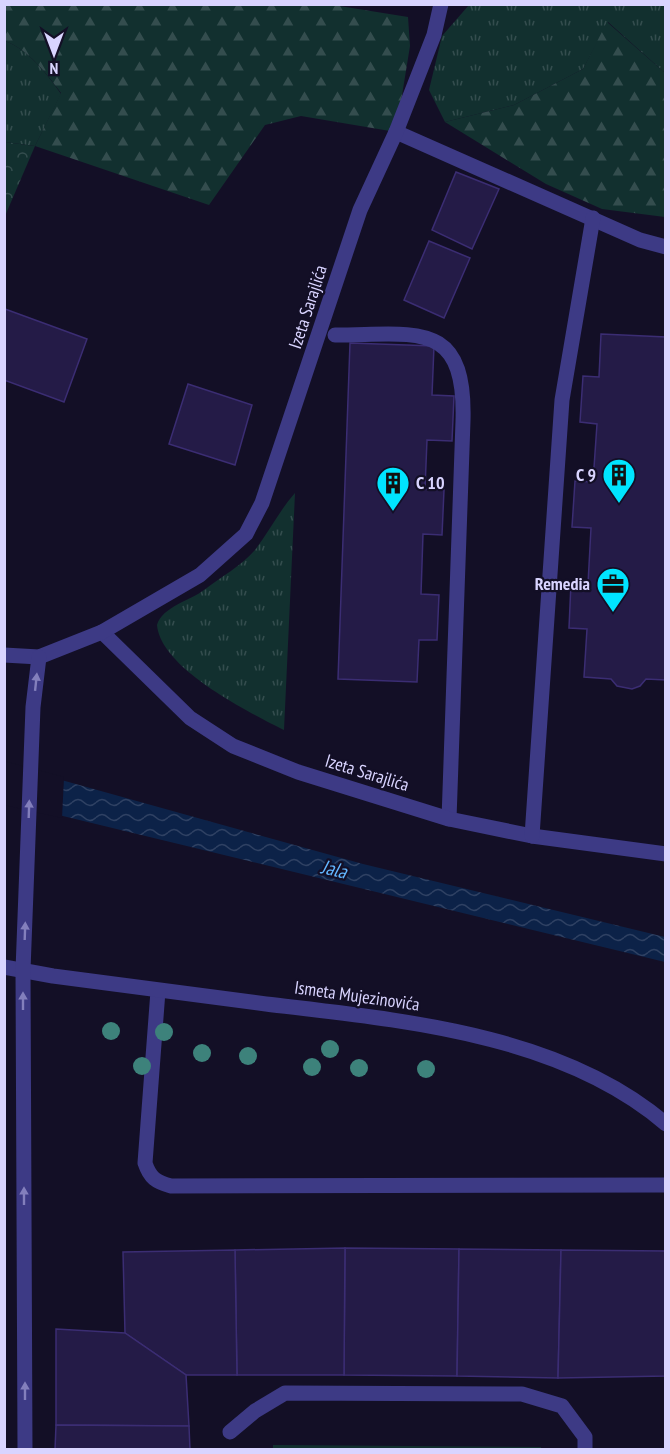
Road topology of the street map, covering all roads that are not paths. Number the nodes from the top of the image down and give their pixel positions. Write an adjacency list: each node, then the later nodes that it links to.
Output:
1 (441, 4): 2 (street, Izeta Sarajlića)
2 (396, 132): 3 (street); 6 (street, Izeta Sarajlića)
3 (593, 218): 4 (street); 10 (street)
4 (666, 247)
5 (335, 335): 9 (street, Izeta Sarajlića)
6 (102, 632): 8 (street, Izeta Sarajlića); 9 (street, Izeta Sarajlića)
7 (4, 655): 8 (street, Izeta Sarajlića)
8 (39, 657): 13 (street, one-way to 8)
9 (449, 819): 10 (street, Izeta Sarajlića)
10 (532, 836): 11 (street, Izeta Sarajlića)
11 (666, 854)
12 (4, 967): 13 (street, Ismeta Mujezinovića)
13 (23, 970): 14 (street, Ismeta Mujezinovića); 18 (street, one-way to 13)
14 (158, 991): 15 (street, Ismeta Mujezinovića); 16 (street)
15 (666, 1124)
16 (666, 1185)
17 (230, 1432): 19 (street)
18 (25, 1449)
19 (585, 1449)

